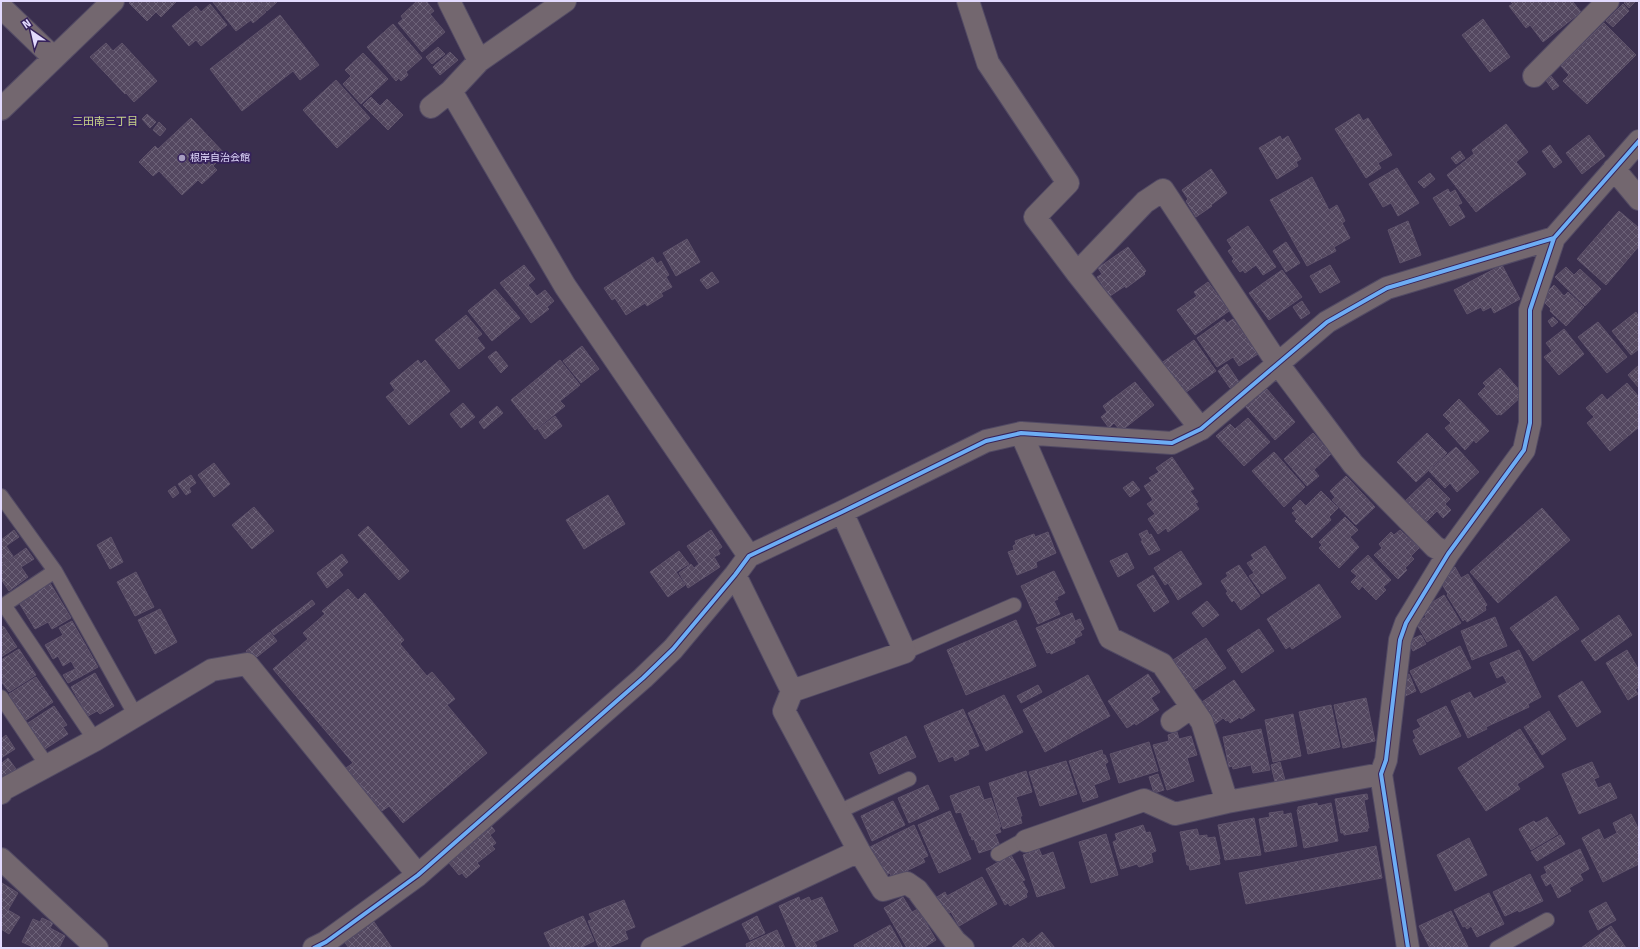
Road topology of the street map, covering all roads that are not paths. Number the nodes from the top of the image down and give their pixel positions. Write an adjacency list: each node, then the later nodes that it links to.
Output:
1 (114, 1): 7 (street)
2 (449, 1): 8 (street)
3 (565, 1): 8 (street)
4 (968, 1): 17 (street)
5 (1608, 1): 9 (street)
6 (1, 6): 7 (street)
7 (54, 58): 11 (street)
8 (480, 61): 10 (street)
9 (1534, 76)
10 (451, 91): 12 (street); 24 (street)
11 (2, 104)
12 (431, 107)
13 (1639, 141): 14 (street)
14 (1614, 170): 15 (street); 16 (street)
15 (1639, 199)
16 (1554, 238): 18 (street); 23 (street)
17 (1077, 273): 18 (street); 19 (street)
18 (1278, 364): 19 (street); 23 (street)
19 (1201, 429): 20 (street)
20 (1021, 433): 22 (street); 32 (street)
21 (1, 496): 25 (lane)
22 (842, 512): 24 (street); 29 (street)
23 (1448, 554): 37 (street)
24 (749, 556): 26 (street)
25 (55, 571): 28 (lane); 33 (lane)
26 (735, 575): 30 (street); 46 (street)
27 (1014, 605): 29 (lane)
28 (2, 606): 35 (lane)
29 (905, 652): 30 (street)
30 (792, 691): 41 (street)
31 (1, 698): 36 (lane)
32 (1192, 707): 34 (street); 40 (street)
33 (136, 716): 35 (street); 46 (street)
34 (1172, 721)
35 (95, 740): 36 (street)
36 (48, 766): 39 (street)
37 (1381, 774): 40 (street); 52 (street)
38 (909, 780): 41 (lane)
39 (1, 794)
40 (1227, 802): 42 (street)
41 (838, 812): 43 (street)
42 (1026, 841): 44 (lane)
43 (859, 851): 50 (street); 51 (street)
44 (998, 854)
45 (1, 859): 48 (street)
46 (418, 875): 49 (street)
47 (1547, 920): 53 (lane)
48 (97, 948)
49 (314, 948)
50 (652, 948)
51 (963, 948)
52 (1408, 948)
53 (1497, 948)

